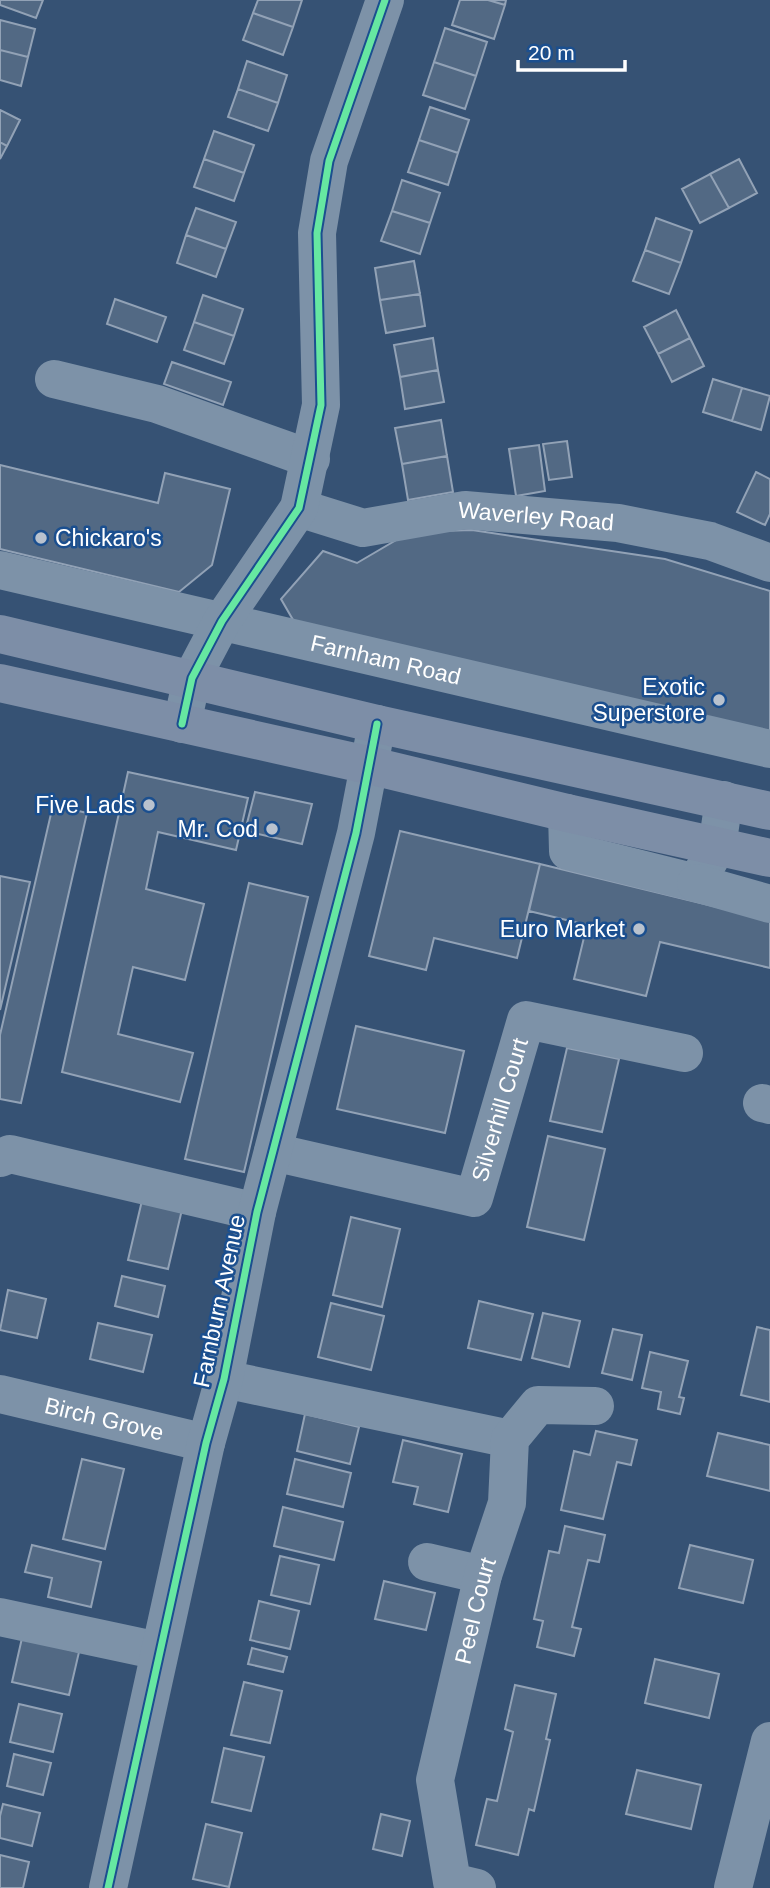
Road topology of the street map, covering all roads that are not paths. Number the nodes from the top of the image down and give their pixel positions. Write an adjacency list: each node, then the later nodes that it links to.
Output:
1 (386, 0): 3 (street)
2 (54, 379): 3 (street)
3 (311, 459): 4 (street)
4 (299, 508): 5 (street, Waverley Road); 7 (street)
5 (770, 564)
6 (0, 570): 7 (street, Farnham Road)
7 (222, 621): 9 (street); 13 (street, Farnham Road)
8 (0, 634): 9 (main road)
9 (191, 678): 11 (street); 12 (main road)
10 (0, 683): 11 (main road)
11 (182, 724): 14 (main road)
12 (376, 724): 14 (street, Farnburn Avenue); 15 (main road)
13 (770, 749)
14 (368, 765): 17 (main road); 23 (street, Farnburn Avenue)
15 (723, 800): 16 (main road); 18 (street)
16 (770, 811)
17 (566, 813): 18 (main road); 20 (street)
18 (717, 847): 19 (main road); 20 (street)
19 (770, 858)
20 (696, 883): 21 (street)
21 (770, 904)
22 (684, 1053): 23 (street, Silverhill Court)
23 (273, 1152): 25 (street, Farnburn Avenue)
24 (0, 1158): 25 (street)
25 (257, 1212): 26 (street, Farnburn Avenue)
26 (224, 1378): 29 (street); 30 (street, Farnburn Avenue)
27 (0, 1394): 30 (street, Birch Grove)
28 (595, 1406): 29 (street)
29 (510, 1439): 32 (street, Peel Court)
30 (206, 1443): 34 (street, Farnburn Avenue)
31 (427, 1562): 32 (street)
32 (483, 1575): 36 (street, Peel Court)
33 (0, 1617): 34 (street)
34 (159, 1651): 37 (street, Farnburn Avenue)
35 (770, 1741): 38 (street)
36 (459, 1886)
37 (108, 1888)
38 (733, 1888)

